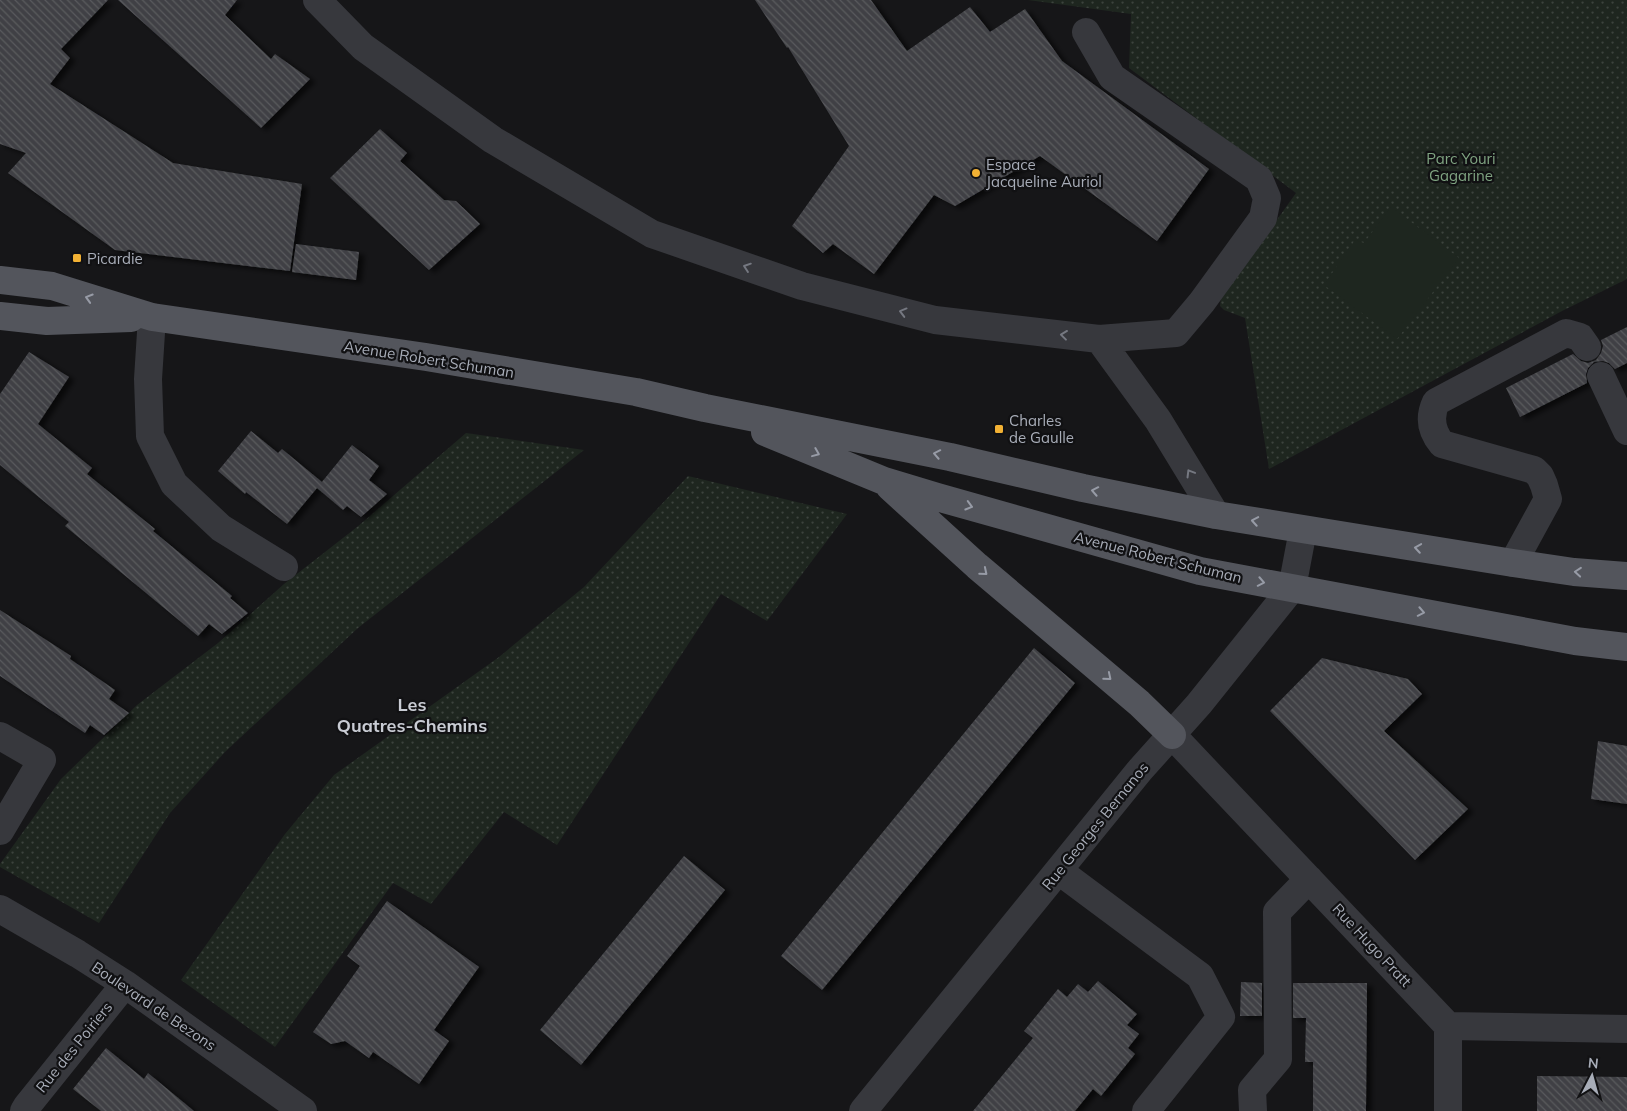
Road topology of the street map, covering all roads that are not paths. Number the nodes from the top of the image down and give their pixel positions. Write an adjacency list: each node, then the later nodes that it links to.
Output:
1 (317, 0): 6 (street, one-way to 1)
2 (1086, 32): 6 (street)
3 (0, 280): 5 (main road, Avenue Robert Schuman, one-way to 3)
4 (0, 316): 5 (main road, Avenue Robert Schuman)
5 (152, 317): 9 (main road, Avenue Robert Schuman); 15 (street)
6 (1099, 339): 12 (street, one-way to 6)
7 (1587, 347): 14 (street)
8 (1601, 376): 10 (street)
9 (705, 408): 11 (main road, Avenue Robert Schuman, one-way to 11); 12 (main road, Avenue Robert Schuman, one-way to 9)
10 (1627, 431)
11 (884, 480): 17 (main road, Avenue Robert Schuman, one-way to 17); 19 (main road, one-way to 19)
12 (1216, 515): 13 (main road, Avenue Robert Schuman, one-way to 12)
13 (1303, 530): 14 (main road, Avenue Robert Schuman, one-way to 13); 17 (street, Rue Georges Bernanos)
14 (1513, 563): 16 (main road, Avenue Robert Schuman, one-way to 14)
15 (284, 567)
16 (1627, 576)
17 (1292, 588): 18 (main road, Avenue Robert Schuman, one-way to 18); 19 (street, Rue Georges Bernanos)
18 (1627, 647)
19 (1172, 735): 22 (street, Rue Georges Bernanos); 23 (street, Rue Hugo Pratt)
20 (0, 736): 21 (street)
21 (0, 831)
22 (1058, 871): 30 (street, Rue Georges Bernanos); 31 (street)
23 (1309, 879): 26 (street, Rue Hugo Pratt); 32 (street)
24 (0, 909): 25 (street, Boulevard de Bezons)
25 (125, 984): 28 (street, Rue des Poiriers); 29 (street, Boulevard de Bezons)
26 (1448, 1026): 27 (street); 33 (street)
27 (1627, 1029)
28 (24, 1111)
29 (303, 1111)
30 (863, 1111)
31 (1146, 1111)
32 (1253, 1111)
33 (1448, 1111)

